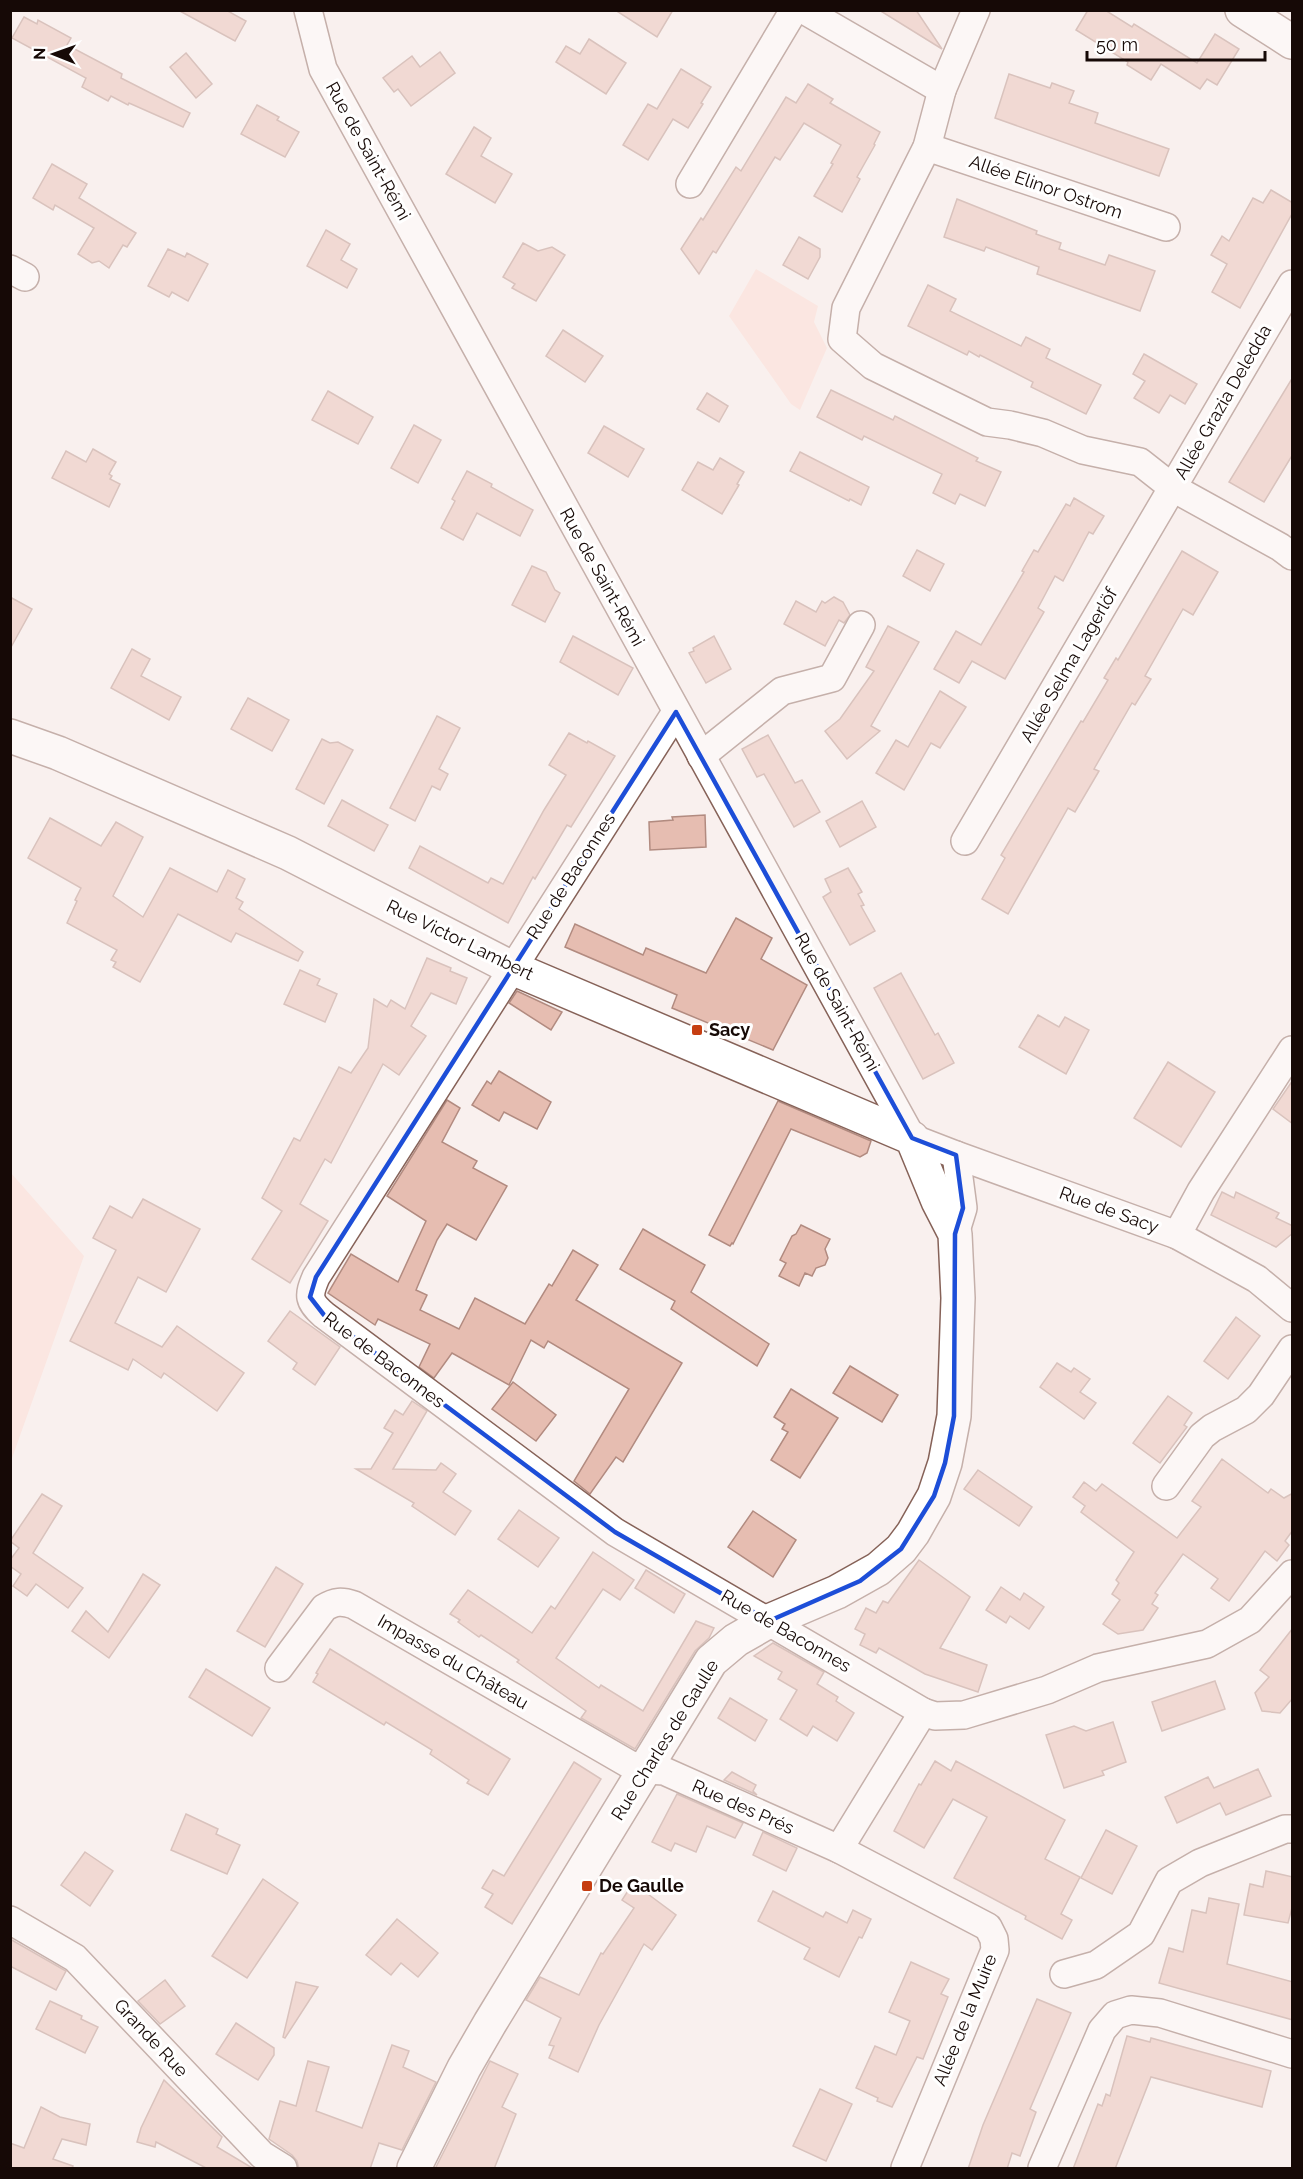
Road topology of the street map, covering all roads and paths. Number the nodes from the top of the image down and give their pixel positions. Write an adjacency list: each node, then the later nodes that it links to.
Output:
1 (308, 10): 15 (street, Rue de Saint-Rémi)
2 (794, 10): 9 (street)
3 (804, 10): 7 (street)
4 (976, 10): 7 (street)
5 (1242, 10): 6 (street)
6 (1293, 42)
7 (942, 90): 8 (street)
8 (927, 147): 10 (street, Allée Elinor Ostrom); 12 (street)
9 (690, 184)
10 (1166, 227)
11 (1293, 284): 12 (street, Allée Grazia Deledda)
12 (1173, 488): 13 (street); 18 (street, Allée Selma Lagerlöf)
13 (1293, 556)
14 (861, 625): 17 (street)
15 (676, 712): 17 (street, Rue de Saint-Rémi); 19 (street, Rue de Baconnes)
16 (10, 736): 19 (street, Rue Victor Lambert)
17 (701, 756): 21 (street, Rue de Saint-Rémi)
18 (965, 841)
19 (512, 968): 21 (street, Rue Victor Lambert); 29 (street, Rue de Baconnes)
20 (1288, 1066): 24 (street)
21 (912, 1137): 22 (street, Rue de Sacy); 23 (street, Rue Charles de Gaulle)
22 (956, 1155): 23 (street, Rue Charles de Gaulle); 24 (street, Rue de Sacy)
23 (955, 1234): 29 (street, Rue Charles de Gaulle)
24 (1177, 1235): 25 (street, Rue de Sacy)
25 (1293, 1308)
26 (1293, 1349): 27 (street)
27 (1166, 1485)
28 (1293, 1574): 31 (street)
29 (769, 1621): 31 (street, Rue de Baconnes); 32 (street, Rue Charles de Gaulle)
30 (279, 1668): 32 (street, Impasse du Château)
31 (923, 1712): 34 (street)
32 (646, 1770): 34 (street, Rue des Prés); 39 (street, Rue Charles de Gaulle)
33 (1293, 1829): 36 (street)
34 (839, 1850): 40 (street, Allée de la Muire)
35 (10, 1920): 38 (street, Grande Rue)
36 (1064, 1974)
37 (1293, 2054): 41 (street)
38 (283, 2169)
39 (414, 2169)
40 (905, 2169)
41 (1042, 2169)

